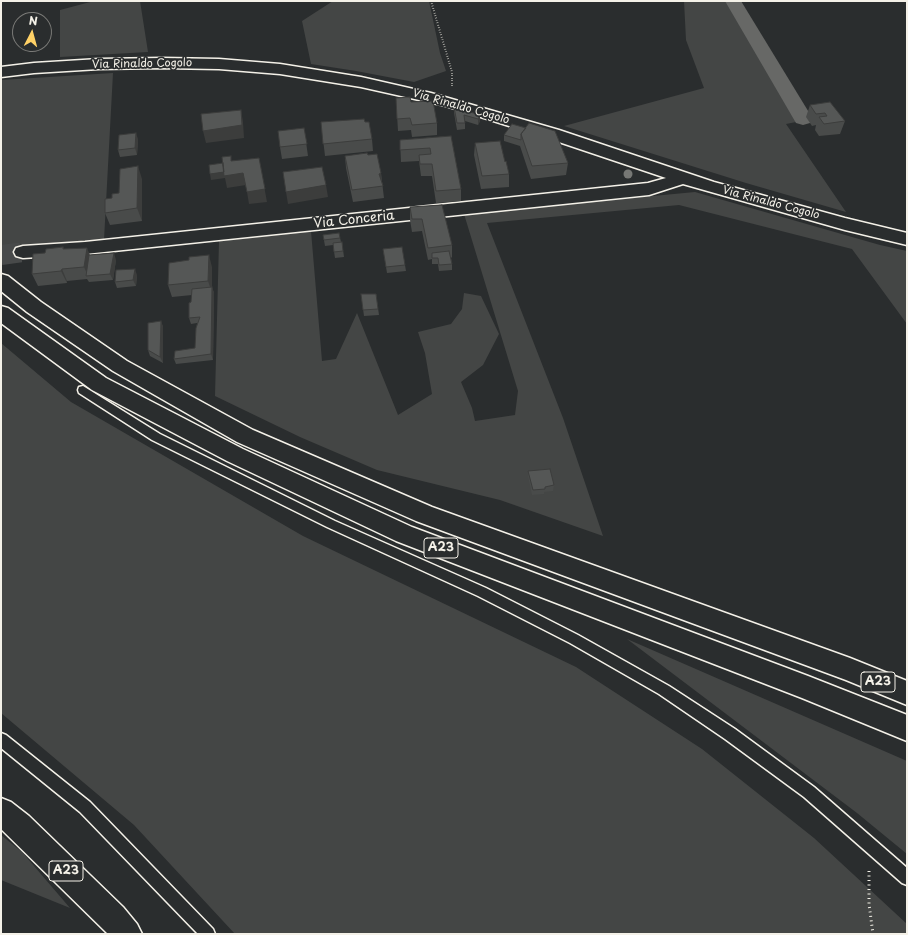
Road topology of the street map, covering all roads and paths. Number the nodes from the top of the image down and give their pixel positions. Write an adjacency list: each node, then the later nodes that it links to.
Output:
1 (431, 1): 3 (path)
2 (1, 72): 3 (main road, Via Rinaldo Cogolo)
3 (452, 103): 4 (main road, Via Rinaldo Cogolo)
4 (683, 178): 5 (main road, Via Rinaldo Cogolo); 6 (main road, Via Conceria)
5 (907, 239)
6 (23, 252)
7 (1, 281): 10 (main road, A23)
8 (1, 313): 13 (main road, A23)
9 (83, 390): 16 (lane)
10 (850, 670): 11 (main road); 12 (main road, A23)
11 (907, 687)
12 (907, 693)
13 (907, 728)
14 (1, 740): 19 (lane)
15 (1, 812): 18 (main road, A23)
16 (873, 848): 17 (lane); 20 (path)
17 (907, 878)
18 (127, 934)
19 (208, 934)
20 (873, 934)

